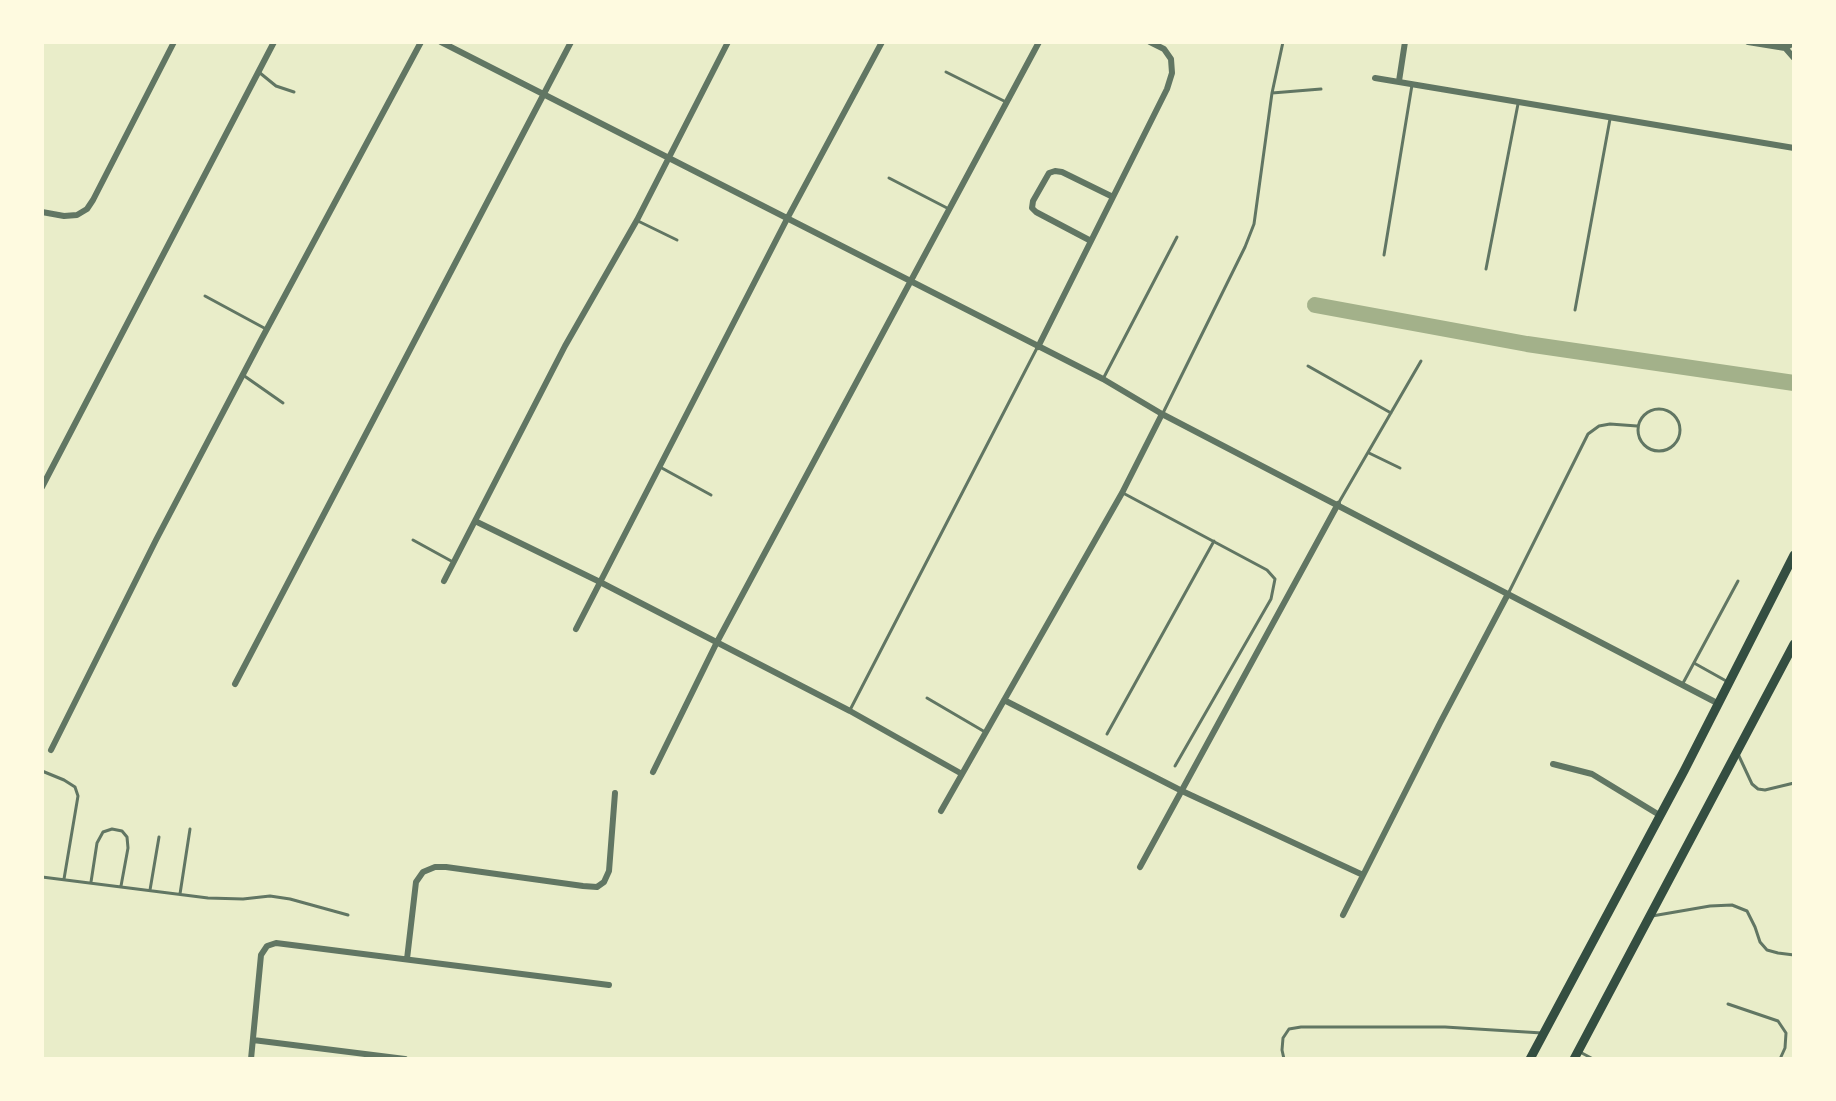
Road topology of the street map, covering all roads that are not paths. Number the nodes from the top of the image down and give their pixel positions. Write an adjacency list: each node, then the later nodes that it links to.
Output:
1 (174, 42): 34 (street)
2 (274, 42): 17 (street)
3 (421, 42): 45 (street)
4 (441, 42): 25 (street)
5 (572, 42): 25 (street)
6 (728, 42): 30 (street)
7 (882, 42): 35 (street)
8 (1039, 42): 26 (street)
9 (1150, 42): 32 (street)
10 (1283, 42): 24 (lane)
11 (1405, 42): 20 (street)
12 (1748, 42): 15 (street)
13 (1780, 42): 15 (street)
14 (1794, 43): 15 (street)
15 (1785, 48): 16 (street)
16 (1794, 58)
17 (258, 72): 23 (lane); 58 (street)
18 (946, 72): 26 (lane)
19 (1375, 78): 20 (street)
20 (1399, 81): 21 (street)
21 (1412, 84): 27 (street); 40 (lane)
22 (1321, 89): 24 (lane)
23 (294, 92)
24 (1272, 93): 53 (lane)
25 (544, 94): 30 (street); 76 (street)
26 (1007, 102): 33 (street)
27 (1518, 102): 28 (street); 41 (lane)
28 (1610, 117): 29 (street); 44 (lane)
29 (1794, 148)
30 (669, 157): 35 (street); 36 (street)
31 (889, 178): 33 (lane)
32 (1113, 197): 39 (street); 39 (street)
33 (949, 209): 42 (street)
34 (42, 212)
35 (787, 219): 42 (street); 56 (street)
36 (637, 220): 38 (lane); 62 (street)
37 (1177, 237): 50 (lane)
38 (677, 240)
39 (1091, 242): 46 (street)
40 (1384, 255)
41 (1486, 269)
42 (911, 281): 46 (street); 72 (street)
43 (205, 296): 45 (lane)
44 (1575, 310)
45 (266, 329): 49 (street)
46 (1038, 346): 50 (street); 81 (lane)
47 (1421, 361): 52 (lane)
48 (1308, 366): 52 (lane)
49 (242, 375): 51 (lane); 84 (street)
50 (1102, 379): 53 (street)
51 (283, 403)
52 (1391, 413): 55 (lane)
53 (1162, 414): 59 (street); 61 (street)
54 (1637, 426): 54 (lane); 70 (lane)
55 (1369, 453): 57 (lane); 61 (lane)
56 (660, 466): 60 (lane); 69 (street)
57 (1400, 468)
58 (42, 487)
59 (1122, 493): 64 (lane); 79 (street)
60 (711, 495)
61 (1338, 504): 70 (street); 92 (street)
62 (475, 521): 66 (street); 69 (street)
63 (413, 540): 66 (lane)
64 (1214, 542): 83 (lane); 87 (lane)
65 (1794, 555): 75 (main road)
66 (453, 562): 67 (street)
67 (444, 581)
68 (1738, 581): 74 (lane)
69 (600, 582): 71 (street); 72 (street)
70 (1509, 594): 77 (street); 99 (street)
71 (576, 629)
72 (717, 642): 81 (street); 89 (street)
73 (1794, 644): 85 (main road)
74 (1694, 663): 75 (lane); 77 (lane)
75 (1730, 682): 80 (main road)
76 (236, 684)
77 (1682, 685): 80 (street)
78 (927, 698): 82 (lane)
79 (1004, 700): 82 (street); 92 (street)
80 (1719, 704): 95 (main road)
81 (850, 711): 90 (street)
82 (986, 732): 90 (street)
83 (1107, 734)
84 (51, 750)
85 (1737, 752): 91 (lane); 108 (main road)
86 (1553, 764): 95 (street)
87 (1175, 766)
88 (42, 771): 101 (lane)
89 (653, 772)
90 (962, 774): 94 (street)
91 (1794, 783)
92 (1182, 791): 98 (street); 99 (street)
93 (615, 793): 110 (street)
94 (941, 811)
95 (1660, 816): 113 (main road)
96 (190, 829): 105 (lane)
97 (159, 837): 104 (lane)
98 (1140, 867)
99 (1363, 875): 107 (street)
100 (42, 877): 101 (lane)
101 (64, 879): 102 (lane)
102 (91, 882): 103 (lane); 103 (lane)
103 (121, 886): 104 (lane)
104 (150, 890): 105 (lane)
105 (180, 894): 106 (lane)
106 (348, 915)
107 (1343, 915)
108 (1650, 916): 109 (lane); 115 (main road)
109 (1794, 955)
110 (407, 959): 111 (street); 114 (street)
111 (609, 986)
112 (1728, 1004): 121 (lane)
113 (1544, 1033): 118 (lane); 119 (main road)
114 (253, 1040): 116 (street); 117 (street)
115 (1576, 1055): 120 (lane)
116 (251, 1059)
117 (405, 1059)
118 (1284, 1059)
119 (1530, 1059)
120 (1593, 1059)
121 (1780, 1059)

